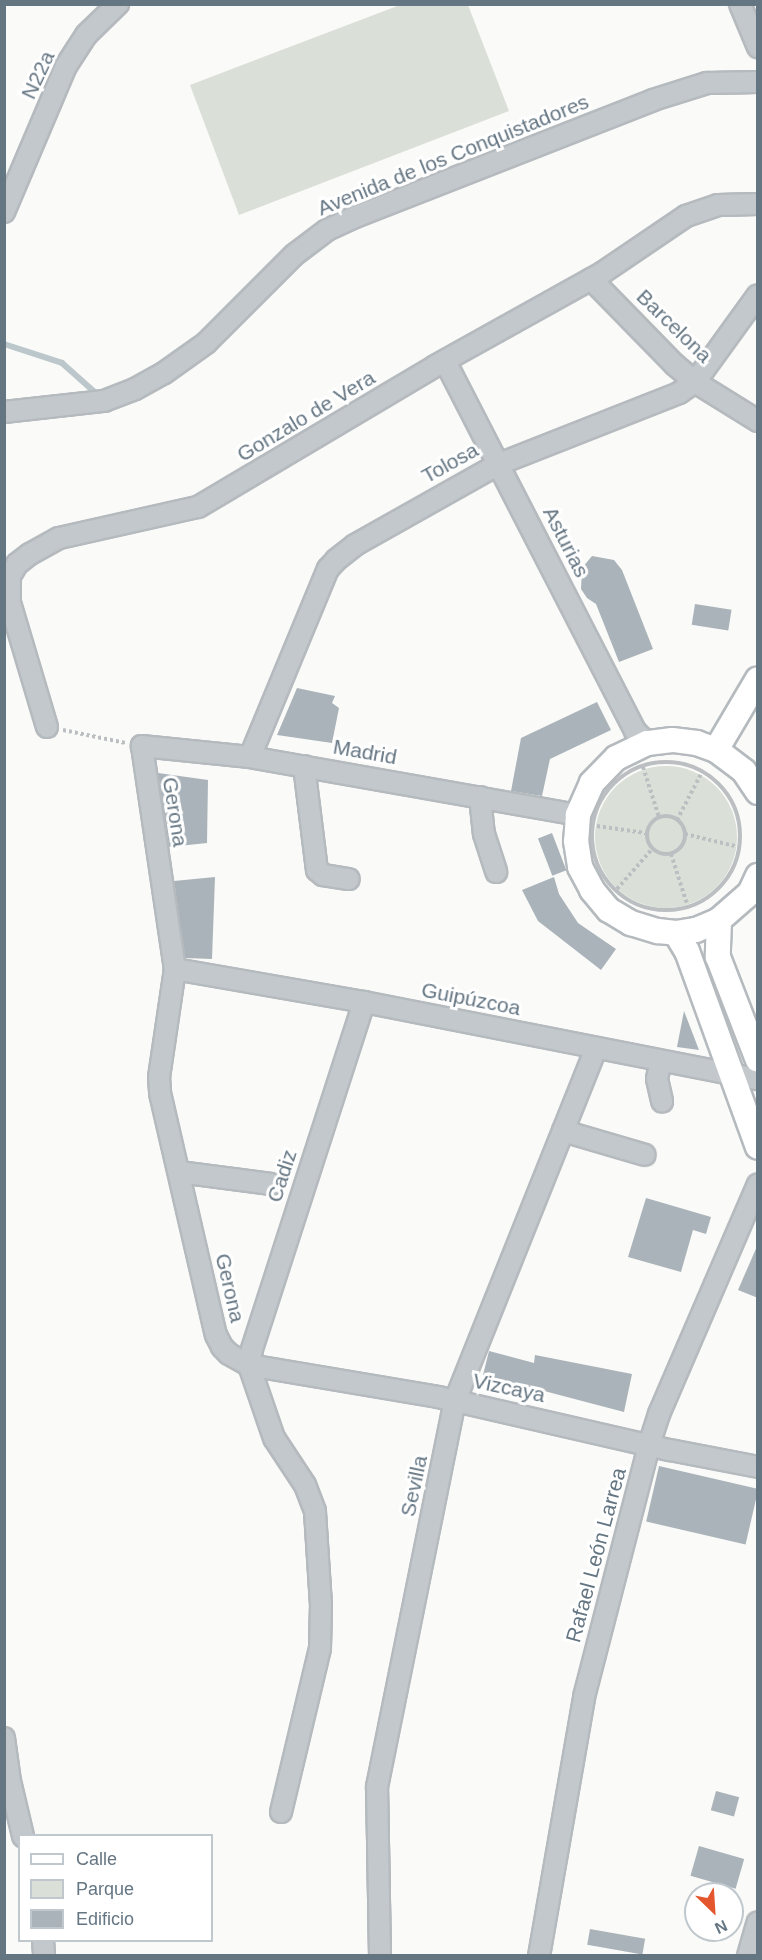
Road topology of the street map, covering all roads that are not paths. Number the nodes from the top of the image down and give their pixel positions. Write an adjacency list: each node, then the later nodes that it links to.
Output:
1 (118, 4): 6 (street, N22a)
2 (740, 4): 3 (street)
3 (758, 47)
4 (758, 82): 11 (street, Avenida de los Conquistadores)
5 (758, 204): 7 (street, Gonzalo de Vera)
6 (4, 212)
7 (591, 279): 9 (street, Gonzalo de Vera); 10 (street, Barcelona)
8 (758, 294): 10 (street, Tolosa)
9 (444, 361): 13 (street, Asturias); 15 (street, Gonzalo de Vera)
10 (695, 382): 12 (street, Barcelona); 13 (street, Tolosa)
11 (4, 412)
12 (758, 421)
13 (499, 464): 16 (street, Asturias); 19 (street, Tolosa)
14 (758, 679): 18 (main road)
15 (47, 727)
16 (647, 743): 18 (main road); 23 (main road)
17 (142, 746): 19 (street, Madrid); 29 (street, Gerona)
18 (716, 750): 21 (main road)
19 (250, 757): 20 (street, Madrid)
20 (304, 766): 22 (street, Madrid); 26 (street)
21 (758, 792)
22 (480, 797): 23 (street, Madrid); 24 (street)
23 (586, 820): 28 (main road)
24 (496, 872)
25 (758, 876): 27 (main road)
26 (350, 879)
27 (719, 920): 28 (main road); 32 (main road)
28 (676, 933): 34 (main road)
29 (175, 969): 30 (street, Guipúzcoa); 40 (street, Gerona)
30 (364, 1002): 31 (street, Guipúzcoa); 43 (street, Cadiz)
31 (596, 1049): 33 (street, Guipúzcoa); 37 (street, Sevilla)
32 (758, 1060)
33 (661, 1061): 34 (street, Guipúzcoa); 36 (street)
34 (731, 1075): 35 (street, Guipúzcoa); 38 (main road)
35 (758, 1078)
36 (662, 1101)
37 (563, 1131): 39 (street); 44 (street, Sevilla)
38 (758, 1147)
39 (645, 1155)
40 (179, 1172): 41 (street); 43 (street, Gerona)
41 (271, 1184)
42 (758, 1184): 45 (street, Rafael León Larrea)
43 (249, 1365): 44 (street, Vizcaya); 48 (street)
44 (455, 1401): 45 (street, Vizcaya); 51 (street, Sevilla)
45 (649, 1445): 46 (street, Vizcaya); 52 (street, Rafael León Larrea)
46 (758, 1467)
47 (4, 1738): 49 (street)
48 (281, 1812)
49 (23, 1834)
50 (758, 1922): 53 (street)
51 (380, 1956)
52 (539, 1956)
53 (748, 1956)

